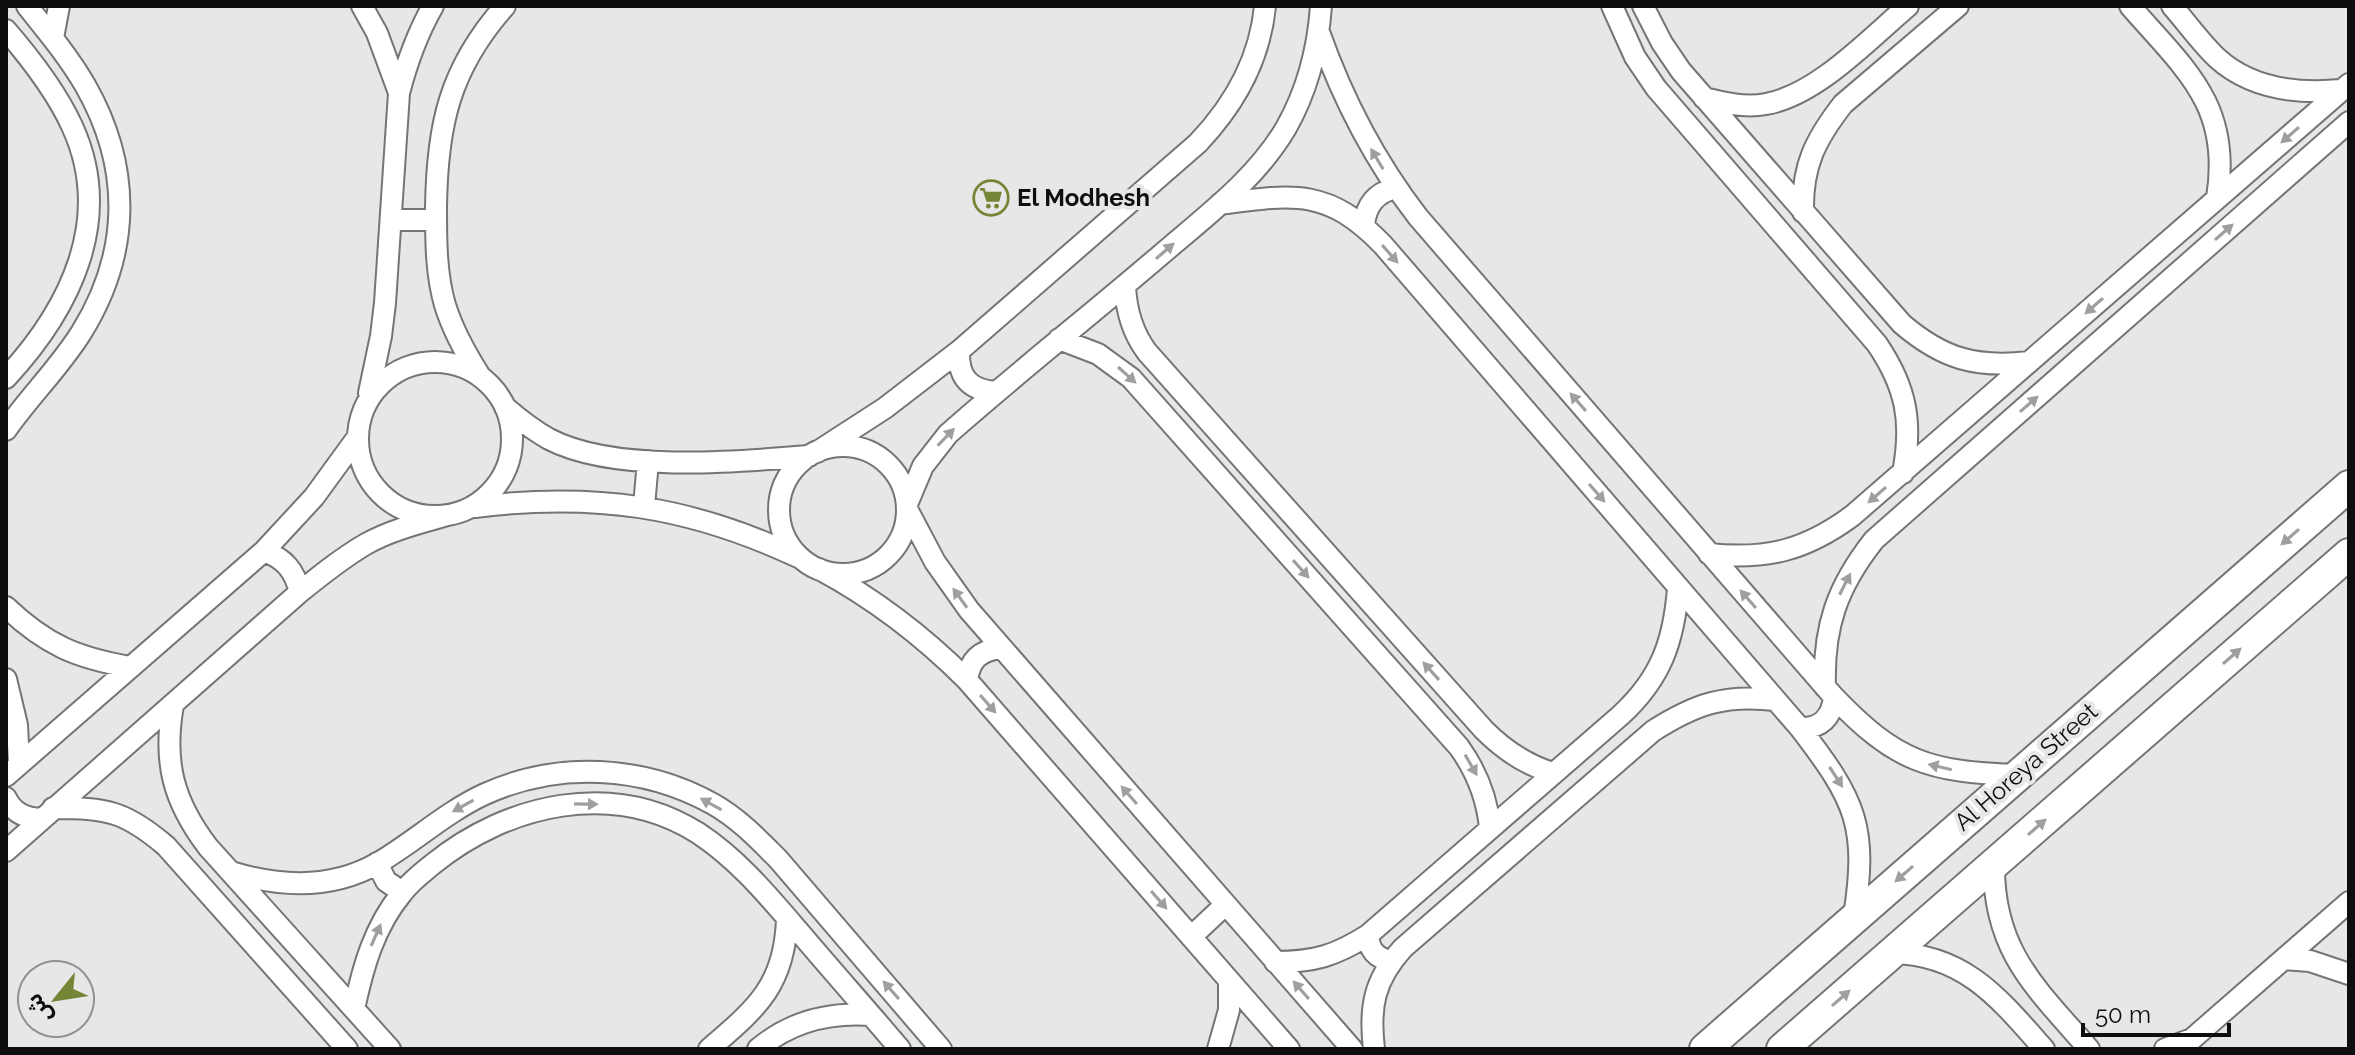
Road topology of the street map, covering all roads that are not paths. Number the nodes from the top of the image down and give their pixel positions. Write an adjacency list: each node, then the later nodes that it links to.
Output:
1 (27, 6): 16 (street)
2 (59, 6): 16 (street)
3 (362, 6): 22 (street)
4 (433, 6): 22 (street)
5 (505, 6): 33 (street)
6 (1265, 6): 41 (street)
7 (1321, 6): 15 (street)
8 (1612, 6): 40 (street)
9 (1643, 6): 23 (street)
10 (1908, 6): 19 (street)
11 (1958, 6): 24 (street)
12 (2130, 6): 20 (street)
13 (2172, 6): 18 (street)
14 (6, 30): 17 (street)
15 (1319, 32): 28 (street, one-way to 15); 30 (street)
16 (53, 38): 25 (street)
17 (16, 55): 27 (street)
18 (2218, 59): 20 (street); 21 (street)
19 (1823, 78): 23 (street); 24 (street)
20 (2193, 78): 29 (street)
21 (2345, 87): 29 (street, one-way to 29)
22 (399, 93): 32 (street)
23 (1704, 98): 31 (street)
24 (1843, 104): 31 (street)
25 (99, 113): 27 (street); 48 (street)
26 (2349, 122): 37 (street, one-way to 26)
27 (73, 128): 44 (street)
28 (1395, 188): 34 (street); 61 (street, one-way to 28)
29 (2217, 198): 35 (street)
30 (1220, 204): 34 (street); 36 (street, one-way to 30)
31 (1803, 212): 38 (street)
32 (392, 220): 33 (street); 46 (street)
33 (436, 220): 43 (street)
34 (1364, 225): 65 (street, one-way to 65)
35 (2119, 284): 37 (street); 42 (street, one-way to 42)
36 (1125, 285): 39 (street); 80 (street, one-way to 36)
37 (2139, 306): 59 (street, one-way to 37)
38 (1902, 324): 40 (street); 42 (street)
39 (1059, 339): 45 (street); 86 (street, one-way to 86)
40 (1877, 344): 52 (street)
41 (959, 351): 45 (street); 50 (street)
42 (2029, 362): 52 (street)
43 (480, 376): 46 (street); 47 (street)
44 (6, 378)
45 (996, 392): 55 (street, one-way to 45)
46 (367, 400): 49 (street)
47 (505, 407): 51 (street); 56 (street)
48 (8, 423)
49 (357, 438): 57 (street); 60 (street)
50 (813, 454): 51 (street); 55 (street); 63 (street)
51 (648, 461): 54 (street)
52 (1903, 473): 58 (street, one-way to 58)
53 (2349, 486): 78 (street, Al Horeya Street, one-way to 78)
54 (644, 506): 56 (street); 63 (street)
55 (907, 506): 64 (street); 68 (street, one-way to 55)
56 (471, 507): 57 (street)
57 (448, 515): 66 (street)
58 (1852, 516): 59 (street); 61 (street)
59 (1874, 540): 72 (street, one-way to 59)
60 (264, 551): 66 (street); 69 (street)
61 (1709, 554): 72 (street, one-way to 61)
62 (2349, 554): 81 (street, one-way to 62)
63 (800, 559): 64 (street)
64 (819, 569): 71 (street)
65 (1678, 588): 73 (street); 75 (street)
66 (300, 592): 74 (street)
67 (6, 607): 69 (street)
68 (1000, 648): 71 (street); 94 (street, one-way to 68)
69 (130, 667): 79 (street)
70 (6, 679): 79 (street)
71 (967, 680): 98 (street, one-way to 98)
72 (1829, 692): 76 (street); 82 (street, one-way to 72)
73 (1775, 700): 76 (street); 77 (street)
74 (173, 705): 84 (street); 85 (street)
75 (1630, 706): 77 (street); 80 (street)
76 (1800, 728): 95 (street, one-way to 95)
77 (1653, 731): 101 (street)
78 (2063, 734): 81 (street); 82 (street, Al Horeya Street)
79 (12, 770)
80 (1553, 773): 86 (street)
81 (2097, 774): 90 (street, one-way to 81)
82 (2017, 775): 95 (street, Al Horeya Street, one-way to 95)
83 (6, 798): 84 (street)
84 (47, 814): 87 (street); 88 (street)
85 (193, 827): 87 (street); 91 (street)
86 (1490, 828): 97 (street)
87 (166, 846): 113 (street)
88 (6, 851)
89 (377, 863): 91 (street); 92 (street); 117 (street, one-way to 89)
90 (1994, 864): 99 (street); 106 (street)
91 (231, 872): 105 (street)
92 (402, 892): 96 (street, one-way to 96); 105 (street, one-way to 92)
93 (2349, 902): 100 (street)
94 (1225, 905): 98 (street); 102 (street)
95 (1854, 917): 112 (street, Al Horeya Street)
96 (787, 918): 107 (street); 108 (street)
97 (1368, 935): 101 (street); 102 (street)
98 (1191, 937): 104 (street)
99 (1892, 953): 109 (street); 122 (street, one-way to 99)
100 (2284, 959): 103 (street); 110 (street)
101 (1391, 961): 121 (street)
102 (1275, 962): 120 (street, one-way to 102)
103 (2349, 974)
104 (1229, 981): 118 (street); 119 (street)
105 (354, 1009): 114 (street)
106 (2056, 1011): 109 (street); 124 (street)
107 (871, 1015): 111 (street); 116 (street)
108 (746, 1018): 111 (street); 115 (street)
109 (2029, 1032): 123 (street)
110 (2190, 1044): 125 (street)
111 (762, 1046)
112 (1714, 1046)
113 (347, 1049)
114 (390, 1049)
115 (709, 1049)
116 (900, 1049)
117 (941, 1049)
118 (1218, 1049)
119 (1289, 1049)
120 (1352, 1049)
121 (1374, 1049)
122 (1782, 1049)
123 (2044, 1049)
124 (2089, 1049)
125 (2165, 1049)

